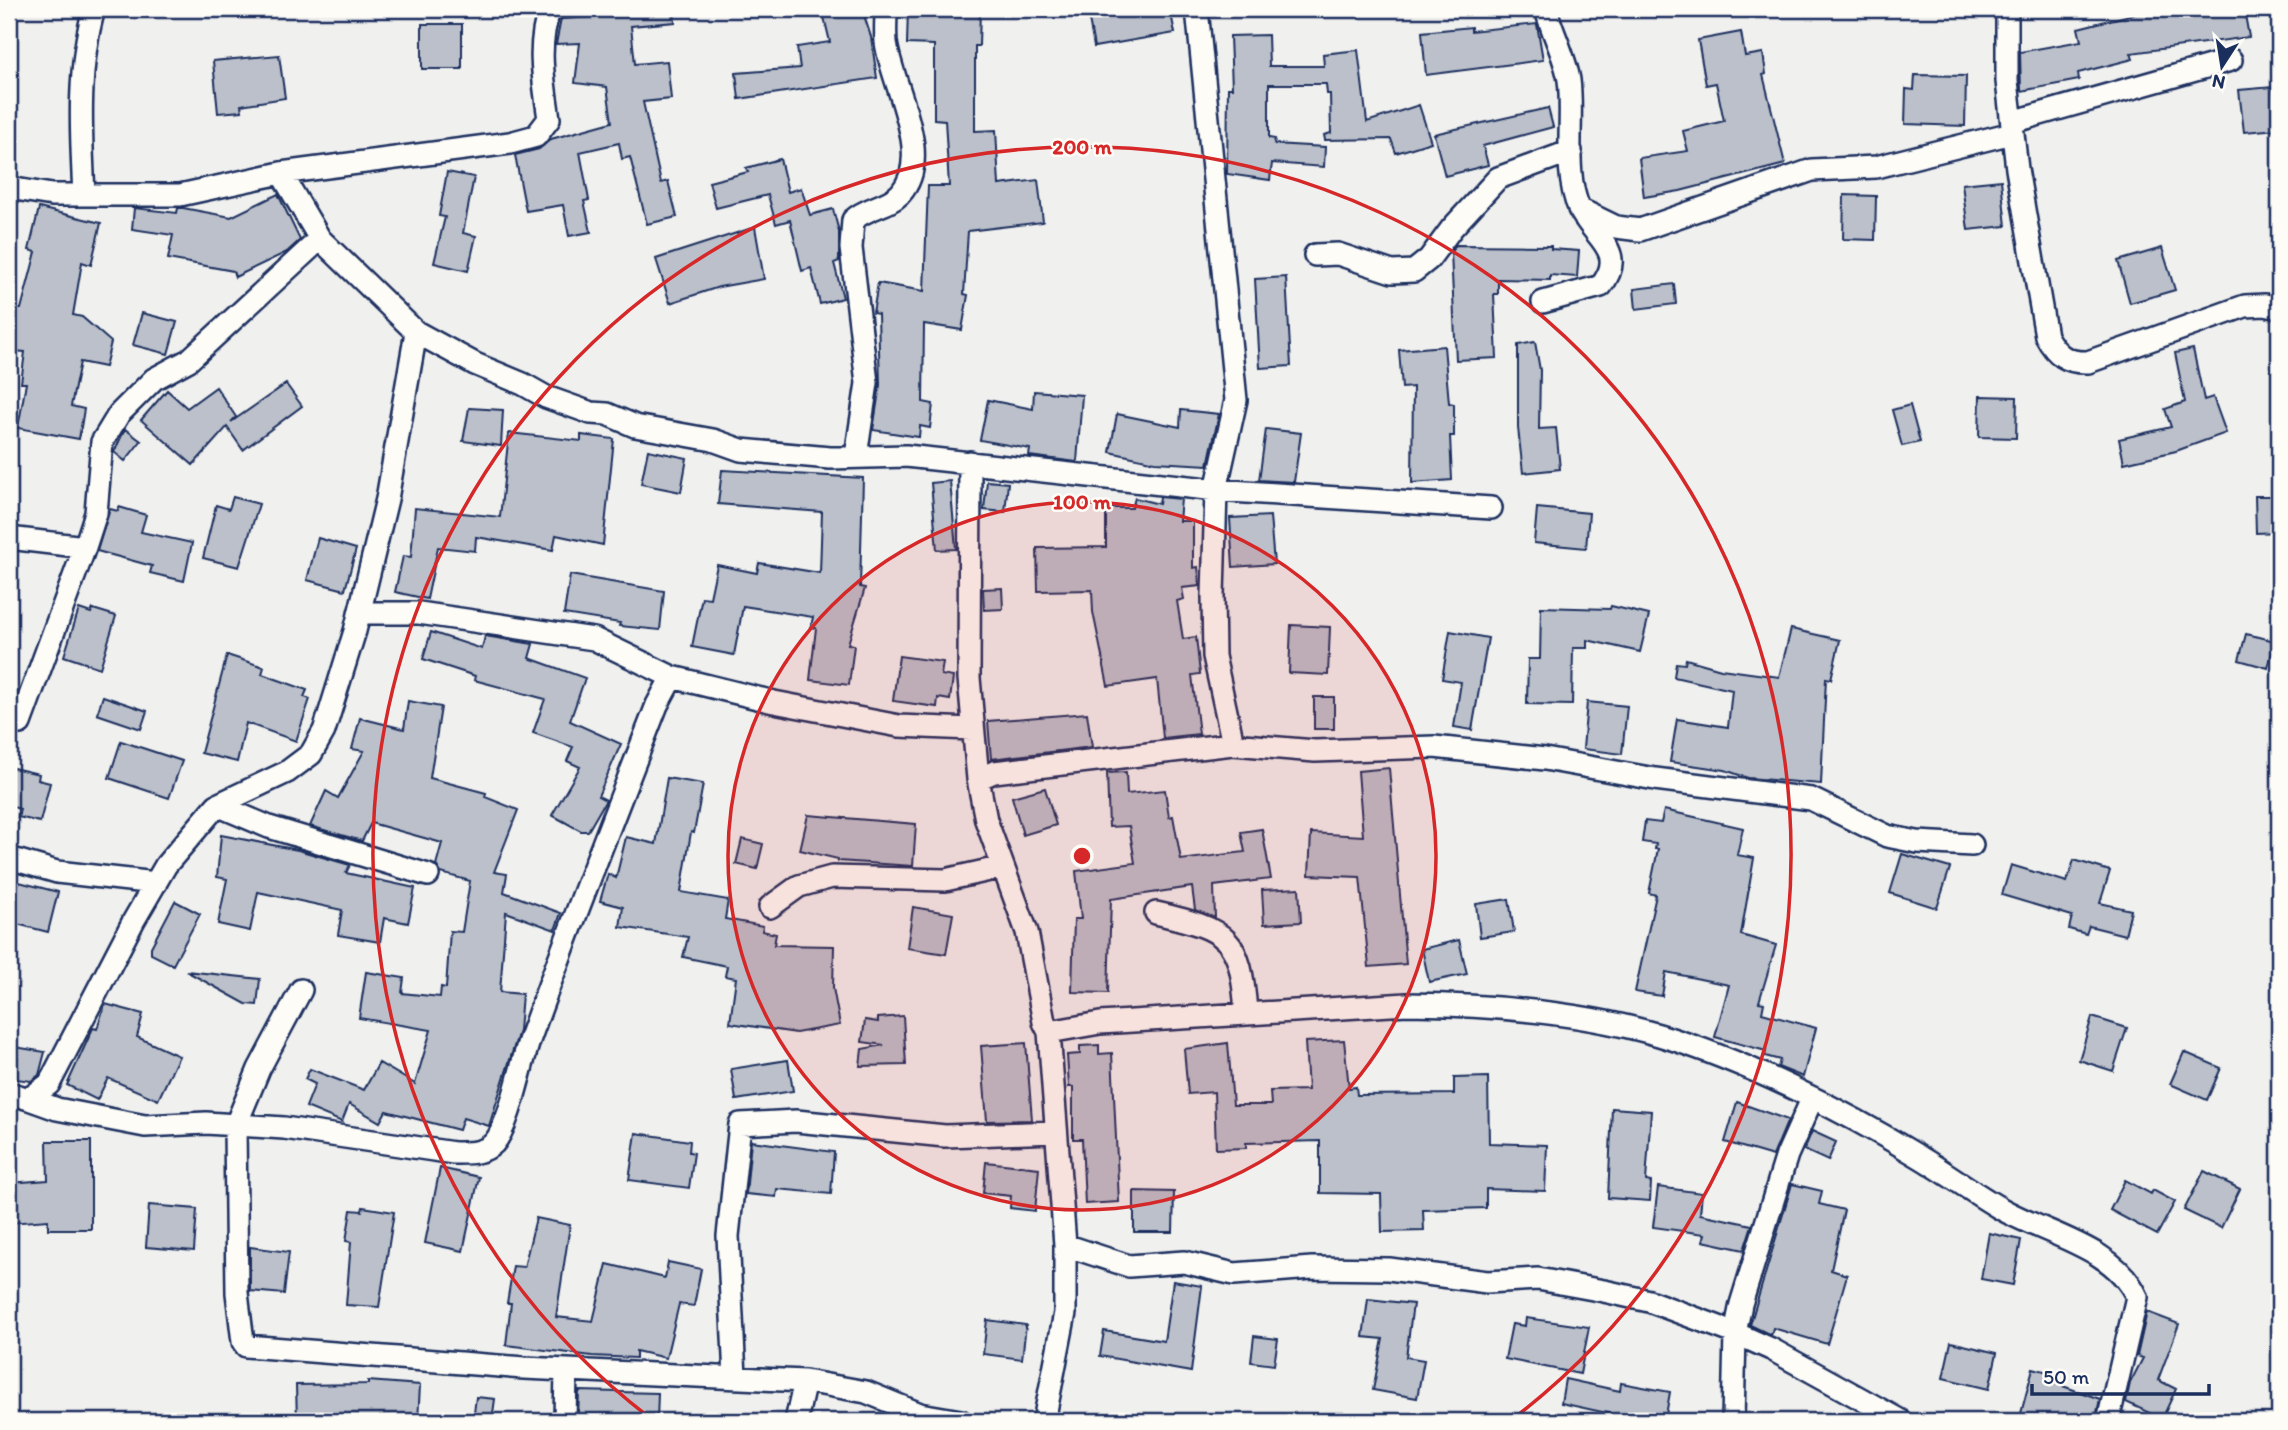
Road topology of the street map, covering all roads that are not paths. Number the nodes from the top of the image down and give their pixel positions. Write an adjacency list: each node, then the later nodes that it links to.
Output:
1 (94, 9): 12 (street)
2 (550, 9): 10 (street)
3 (886, 9): 19 (street)
4 (1197, 9): 21 (street)
5 (1546, 9): 9 (street)
6 (2007, 9): 8 (street)
7 (2231, 60): 8 (street)
8 (2012, 127): 13 (street); 17 (street)
9 (1571, 151): 13 (street); 15 (street)
10 (281, 173): 12 (street); 14 (street)
11 (9, 188): 12 (street)
12 (84, 195)
13 (1579, 209): 16 (street)
14 (320, 239): 18 (street); 24 (street)
15 (1315, 255)
16 (1543, 302)
17 (2279, 308)
18 (416, 332): 19 (street); 25 (street)
19 (856, 456): 20 (street)
20 (970, 462): 21 (street); 28 (street)
21 (1216, 490): 22 (street); 29 (street)
22 (1490, 508)
23 (9, 538): 24 (street)
24 (85, 547): 27 (street)
25 (359, 613): 26 (street); 31 (street)
26 (672, 677): 28 (street); 44 (street)
27 (20, 723)
28 (972, 729): 30 (street)
29 (1233, 744): 30 (street); 32 (street)
30 (978, 779): 34 (street)
31 (217, 805): 35 (street); 36 (street)
32 (1972, 845)
33 (9, 858): 36 (street)
34 (1003, 867): 37 (street); 41 (street)
35 (428, 875)
36 (156, 883): 42 (street)
37 (770, 907)
38 (1156, 913): 40 (street)
39 (301, 990): 44 (street)
40 (1246, 1013): 41 (street); 43 (street)
41 (1049, 1032): 45 (street)
42 (19, 1096): 44 (street)
43 (1812, 1099): 47 (street); 57 (street)
44 (235, 1127): 48 (street)
45 (1055, 1132): 46 (street); 49 (street)
46 (1065, 1245): 47 (street); 54 (street)
47 (1735, 1332): 55 (street); 56 (street)
48 (566, 1370): 49 (street); 51 (street)
49 (735, 1377): 50 (street)
50 (805, 1381): 52 (street); 53 (street)
51 (565, 1421)
52 (796, 1421)
53 (961, 1421)
54 (1044, 1421)
55 (1733, 1421)
56 (1900, 1421)
57 (2108, 1421)

